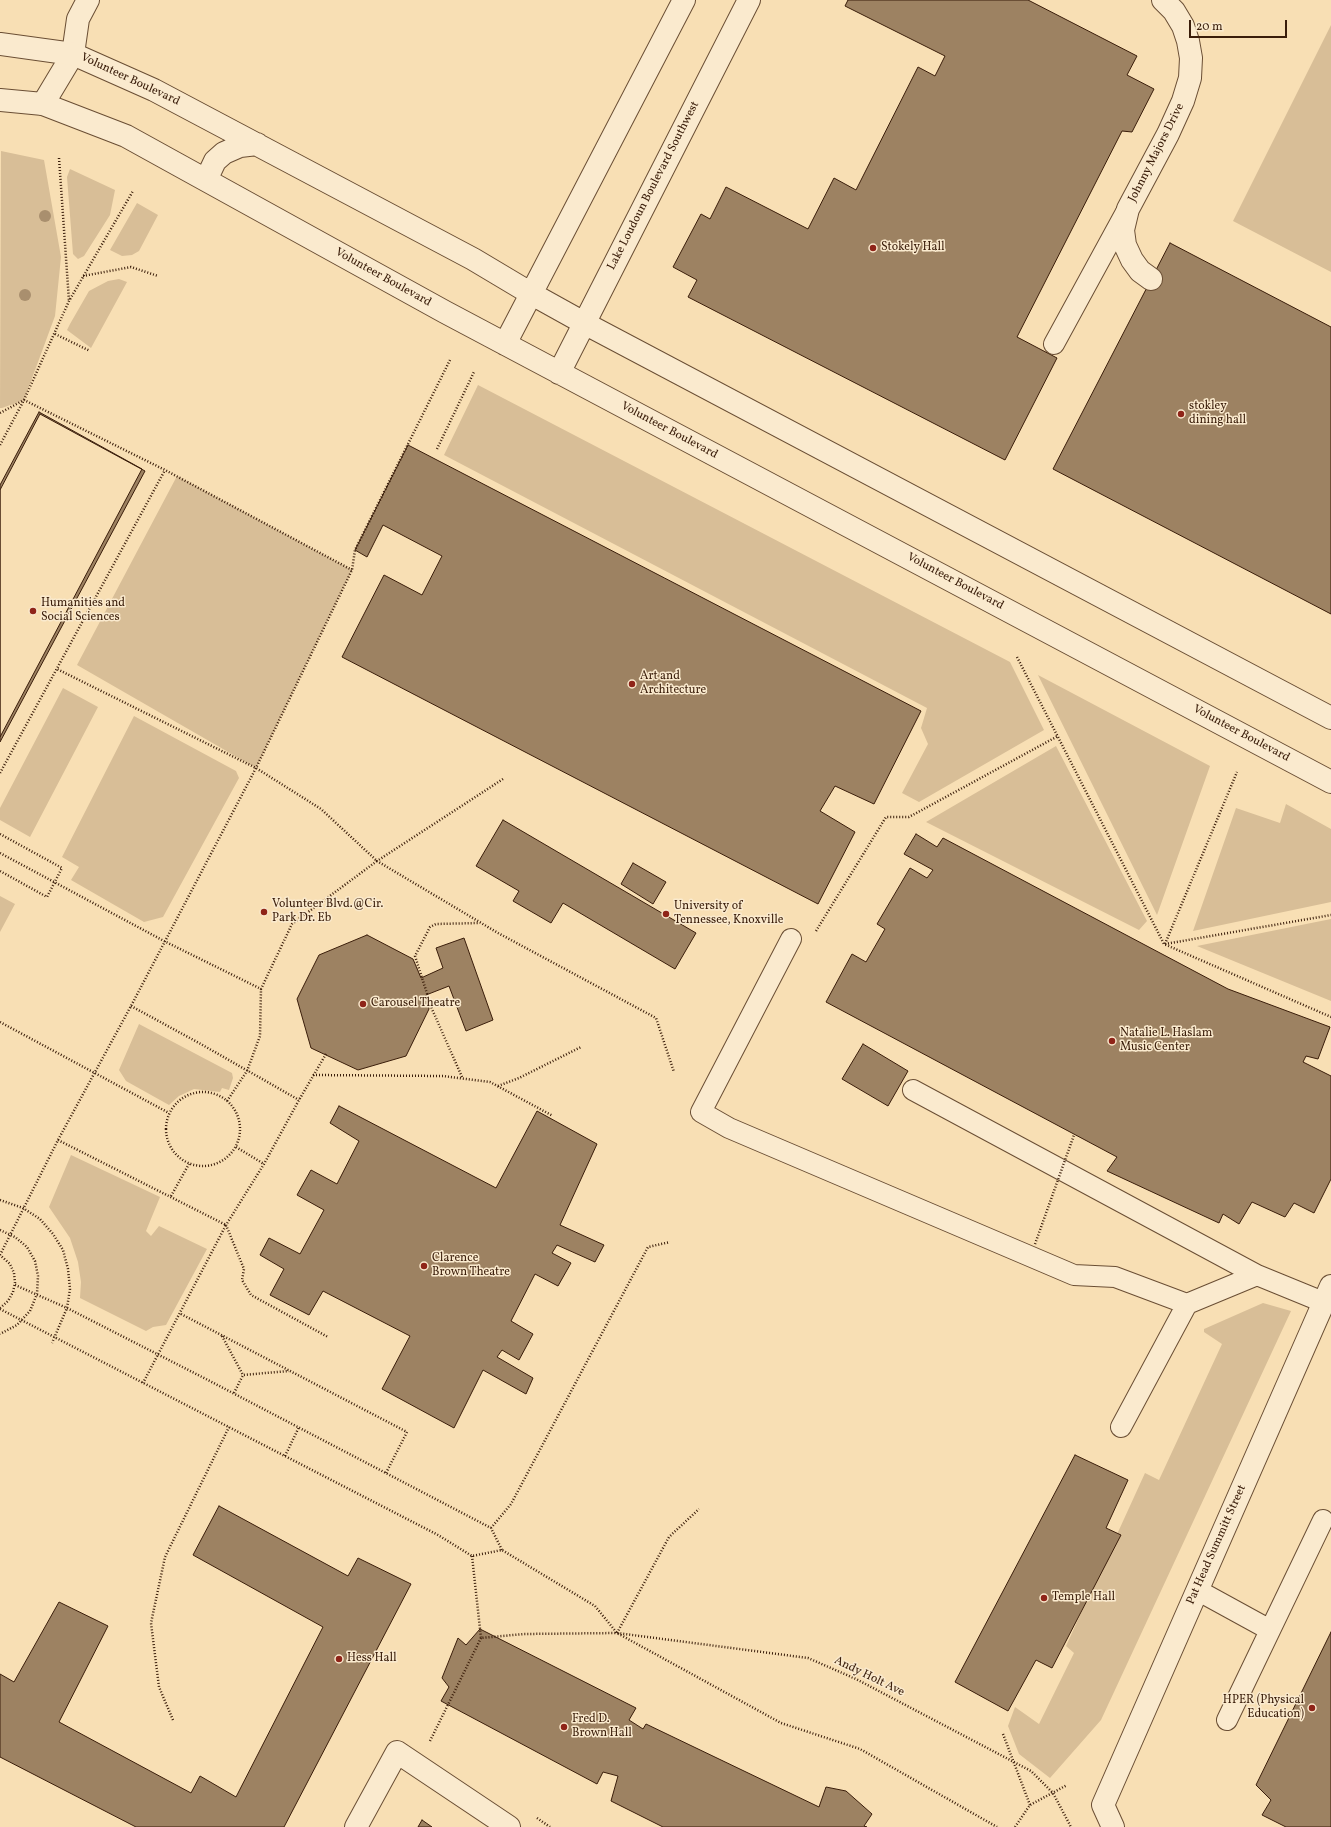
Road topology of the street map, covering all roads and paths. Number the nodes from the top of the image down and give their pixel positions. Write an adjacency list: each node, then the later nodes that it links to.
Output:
1 (88, 0): 6 (street)
2 (684, 0): 17 (street)
3 (750, 0): 19 (street, Lake Loudoun Boulevard Southwest)
4 (1163, 0): 13 (street, Johnny Majors Drive)
5 (0, 44): 6 (street, Volunteer Boulevard)
6 (73, 54): 8 (street); 9 (street, Volunteer Boulevard)
7 (0, 100): 8 (street, Volunteer Boulevard)
8 (43, 104): 11 (street, Volunteer Boulevard)
9 (257, 144): 11 (street); 17 (street, Volunteer Boulevard)
10 (59, 158): 18 (path)
11 (206, 180): 21 (street, Volunteer Boulevard)
12 (133, 191): 14 (path)
13 (1128, 209): 16 (street, Johnny Majors Drive); 22 (lane)
14 (83, 276): 15 (path); 18 (path)
15 (158, 276)
16 (1152, 279)
17 (530, 294): 19 (street, Volunteer Boulevard); 21 (street)
18 (69, 301): 20 (path)
19 (584, 322): 26 (street, Lake Loudoun Boulevard Southwest); 35 (street, Volunteer Boulevard)
20 (55, 334): 23 (path); 27 (path)
21 (505, 344): 26 (street, Volunteer Boulevard)
22 (1054, 344)
23 (90, 351)
24 (450, 360): 32 (path)
25 (474, 372): 30 (path)
26 (559, 373): 41 (street, Volunteer Boulevard)
27 (24, 400): 28 (path); 29 (path); 31 (path)
28 (0, 413)
29 (0, 445)
30 (436, 449)
31 (165, 470): 32 (path); 34 (path)
32 (352, 570): 37 (path)
33 (1017, 657): 36 (path)
34 (57, 668): 37 (path); 39 (path)
35 (1331, 718)
36 (1058, 736): 49 (path); 51 (path)
37 (256, 768): 44 (path); 50 (path)
38 (1237, 772): 51 (path)
39 (0, 773)
40 (503, 780): 44 (path)
41 (1331, 782)
42 (0, 834): 46 (path)
43 (0, 853): 46 (path)
44 (377, 862): 48 (path); 52 (path)
45 (0, 871): 46 (path)
46 (55, 882): 50 (path)
47 (1331, 915): 51 (path)
48 (480, 923): 60 (path); 62 (path)
49 (791, 940): 87 (lane)
50 (164, 941): 52 (path); 53 (path)
51 (1164, 944): 54 (path)
52 (261, 989): 58 (path)
53 (131, 1006): 58 (path); 59 (path)
54 (1331, 1017)
55 (0, 1022): 59 (path)
56 (581, 1047): 63 (path)
57 (326, 1054): 61 (path)
58 (247, 1071): 65 (path); 66 (path)
59 (94, 1072): 67 (path); 70 (path)
60 (674, 1072)
61 (312, 1075): 62 (path); 65 (path)
62 (462, 1077): 63 (path)
63 (498, 1086): 68 (path)
64 (913, 1090): 83 (lane)
65 (299, 1100): 73 (path)
66 (227, 1101): 67 (path); 71 (path)
67 (169, 1113): 72 (path)
68 (553, 1116)
69 (1074, 1135): 81 (path, bridge)
70 (58, 1140): 74 (path); 76 (path)
71 (236, 1147): 72 (path); 73 (path)
72 (189, 1164): 74 (path)
73 (264, 1164): 77 (path)
74 (171, 1196): 77 (path)
75 (0, 1200): 76 (path)
76 (23, 1208): 79 (path); 88 (path)
77 (226, 1225): 90 (path); 95 (path)
78 (0, 1230): 79 (path)
79 (10, 1234): 82 (path); 85 (path)
80 (670, 1242): 109 (path)
81 (1035, 1244)
82 (0, 1255): 84 (path)
83 (1257, 1275): 86 (lane); 87 (lane)
84 (15, 1284): 85 (path); 89 (path)
85 (37, 1294): 88 (path); 91 (path)
86 (1327, 1294): 112 (street, Pat Head Summitt Street)
87 (1187, 1304): 104 (lane)
88 (67, 1308): 94 (path); 97 (path)
89 (0, 1309): 91 (path)
90 (181, 1314): 93 (path); 97 (path)
91 (21, 1321): 92 (path); 94 (path)
92 (0, 1334)
93 (222, 1336): 98 (path); 99 (path)
94 (55, 1338): 96 (path); 100 (path)
95 (328, 1338)
96 (52, 1343)
97 (158, 1355): 100 (path); 101 (path)
98 (289, 1371): 99 (path); 106 (path)
99 (244, 1376): 101 (path)
100 (143, 1383): 102 (path)
101 (234, 1393): 103 (path)
102 (229, 1427): 105 (path); 116 (path)
103 (299, 1427): 105 (path); 106 (path)
104 (1121, 1427)
105 (285, 1456): 111 (path)
106 (386, 1472): 109 (path)
107 (699, 1508): 114 (path)
108 (1323, 1520): 113 (lane)
109 (491, 1528): 110 (path)
110 (502, 1550): 111 (path); 114 (path)
111 (472, 1556): 115 (path)
112 (1197, 1590): 113 (lane); 129 (street, Pat Head Summitt Street)
113 (1270, 1630): 117 (lane)
114 (617, 1633): 115 (path, Andy Holt Ave); 120 (path, Andy Holt Ave); 126 (path)
115 (481, 1638): 119 (path)
116 (173, 1720)
117 (1227, 1720)
118 (1003, 1734): 120 (path)
119 (430, 1742)
120 (1014, 1762): 122 (path, Andy Holt Ave); 123 (path)
121 (1067, 1785): 122 (path)
122 (1053, 1793): 123 (path); 128 (path, Andy Holt Ave)
123 (1030, 1805): 127 (path)
124 (356, 1827): 125 (street)
125 (509, 1827)
126 (997, 1827)
127 (1014, 1827)
128 (1071, 1827)
129 (1113, 1827)

